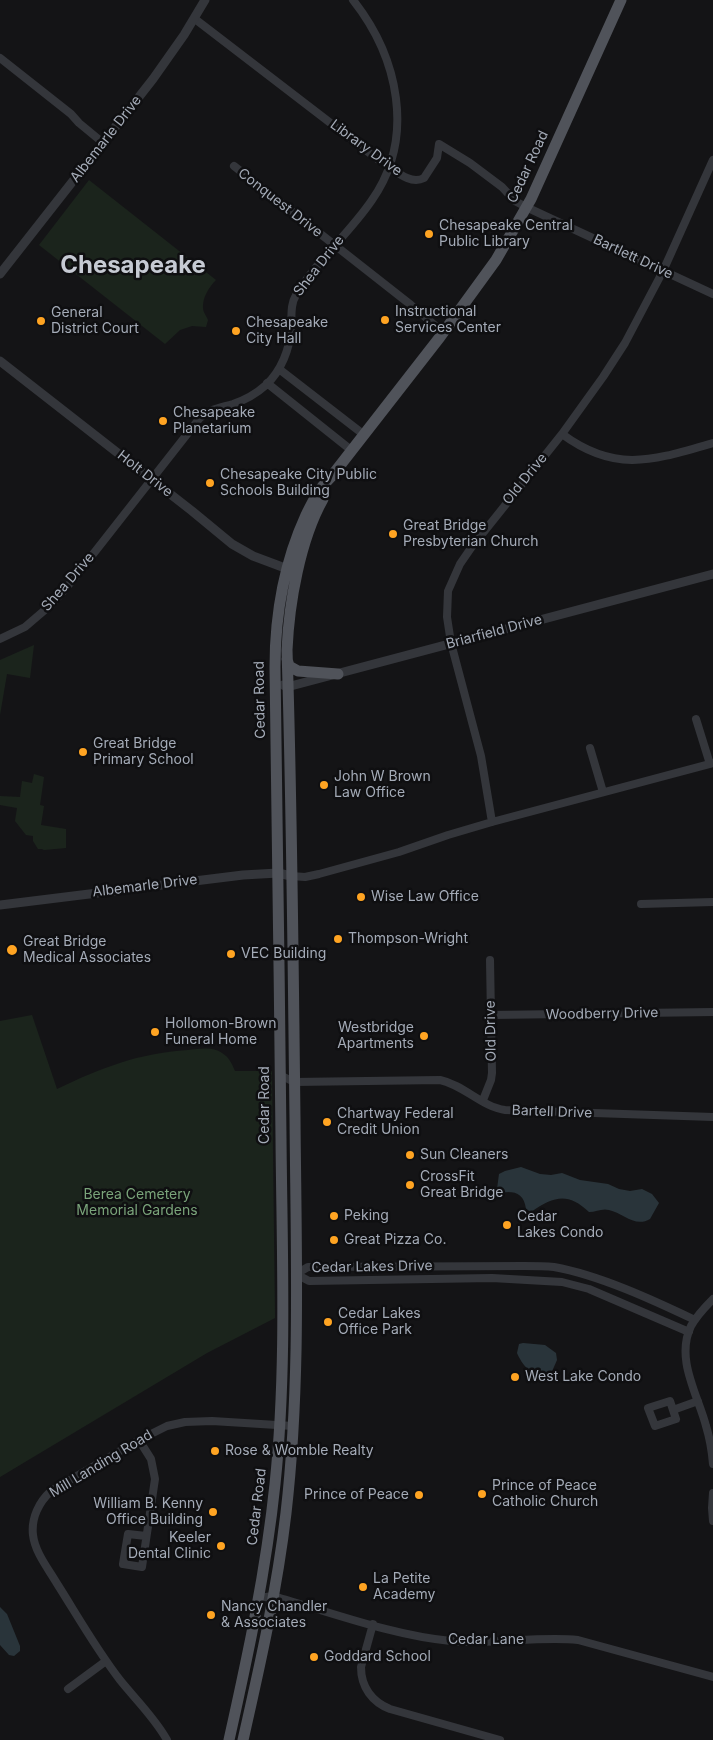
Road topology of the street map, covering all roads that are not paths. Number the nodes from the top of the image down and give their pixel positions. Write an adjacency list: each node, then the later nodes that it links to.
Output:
1 (205, 0): 4 (street, Albemarle Drive)
2 (353, 0): 8 (street, Shea Drive)
3 (621, 0): 10 (main road, Cedar Road)
4 (195, 19): 6 (street, Albemarle Drive); 8 (street, Library Drive)
5 (0, 58): 6 (street)
6 (102, 142): 13 (street, Albemarle Drive)
7 (713, 160): 12 (street, Old Drive)
8 (389, 166): 10 (street, Library Drive); 11 (street, Shea Drive)
9 (235, 168): 11 (street, Conquest Drive)
10 (526, 207): 12 (street, Bartlett Drive); 15 (main road, Cedar Road)
11 (334, 245): 15 (street, Conquest Drive); 17 (street, Shea Drive)
12 (663, 271): 14 (street, Bartlett Drive); 20 (street, Old Drive)
13 (0, 274)
14 (713, 294)
15 (444, 332): 19 (main road, Cedar Road)
16 (0, 361): 23 (street, Holt Drive)
17 (279, 368): 18 (street, Shea Drive); 19 (street)
18 (267, 383): 22 (street); 23 (street, Shea Drive)
19 (363, 434): 22 (main road, Cedar Road)
20 (562, 434): 21 (street); 27 (street, Old Drive)
21 (713, 443)
22 (351, 450): 24 (main road, Cedar Road)
23 (151, 479): 24 (street, Holt Drive); 26 (street, Shea Drive)
24 (292, 571): 28 (main road, Cedar Road); 30 (main road, Cedar Road)
25 (713, 574): 27 (street, Briarfield Drive)
26 (0, 639)
27 (450, 644): 29 (street, Briarfield Drive); 36 (street, Old Drive)
28 (287, 659): 29 (main road); 31 (main road, Cedar Road)
29 (338, 674): 31 (street, Briarfield Drive)
30 (275, 682): 31 (street); 37 (main road, Cedar Road)
31 (287, 687): 38 (main road, Cedar Road)
32 (696, 719): 34 (street)
33 (590, 748): 35 (street)
34 (711, 764): 35 (street)
35 (603, 792): 36 (street)
36 (492, 822): 38 (street)
37 (278, 873): 38 (street, Albemarle Drive); 41 (street, Albemarle Drive); 45 (main road, Cedar Road)
38 (291, 876): 46 (main road, Cedar Road)
39 (713, 902): 40 (street)
40 (641, 904)
41 (0, 905)
42 (490, 960): 44 (street, Old Drive)
43 (713, 1012): 44 (street, Woodberry Drive)
44 (491, 1015): 47 (street, Old Drive)
45 (280, 1075): 46 (street, Bartell Drive); 49 (main road, Cedar Road)
46 (294, 1082): 47 (street, Bartell Drive); 50 (main road, Cedar Road)
47 (483, 1100): 48 (street, Bartell Drive)
48 (713, 1117)
49 (281, 1162): 50 (main road); 52 (main road, Cedar Road)
50 (296, 1274): 52 (main road); 53 (street, Cedar Lakes Drive); 54 (street, Cedar Lakes Drive); 58 (main road, Cedar Road)
51 (713, 1299): 53 (street)
52 (282, 1302): 57 (main road, Cedar Road)
53 (695, 1320): 54 (street)
54 (689, 1332): 55 (street)
55 (698, 1401): 56 (street); 60 (street)
56 (673, 1410)
57 (280, 1425): 58 (street, Mill Landing Road); 59 (street, Mill Landing Road); 66 (main road, Cedar Road)
58 (293, 1426): 65 (main road, Cedar Road)
59 (138, 1440): 64 (street); 68 (street, Mill Landing Road)
60 (713, 1460): 61 (street)
61 (713, 1464)
62 (713, 1493): 63 (street)
63 (713, 1521)
64 (146, 1536): 64 (street)
65 (274, 1596): 66 (street, Cedar Lane); 67 (street, Cedar Lane); 73 (main road, Cedar Road)
66 (259, 1598): 72 (main road, Cedar Road)
67 (373, 1624): 69 (street, Cedar Lane); 74 (street)
68 (106, 1662): 70 (street); 71 (street, Mill Landing Road)
69 (713, 1677)
70 (68, 1689)
71 (167, 1740)
72 (229, 1740)
73 (243, 1740)
74 (500, 1740)

